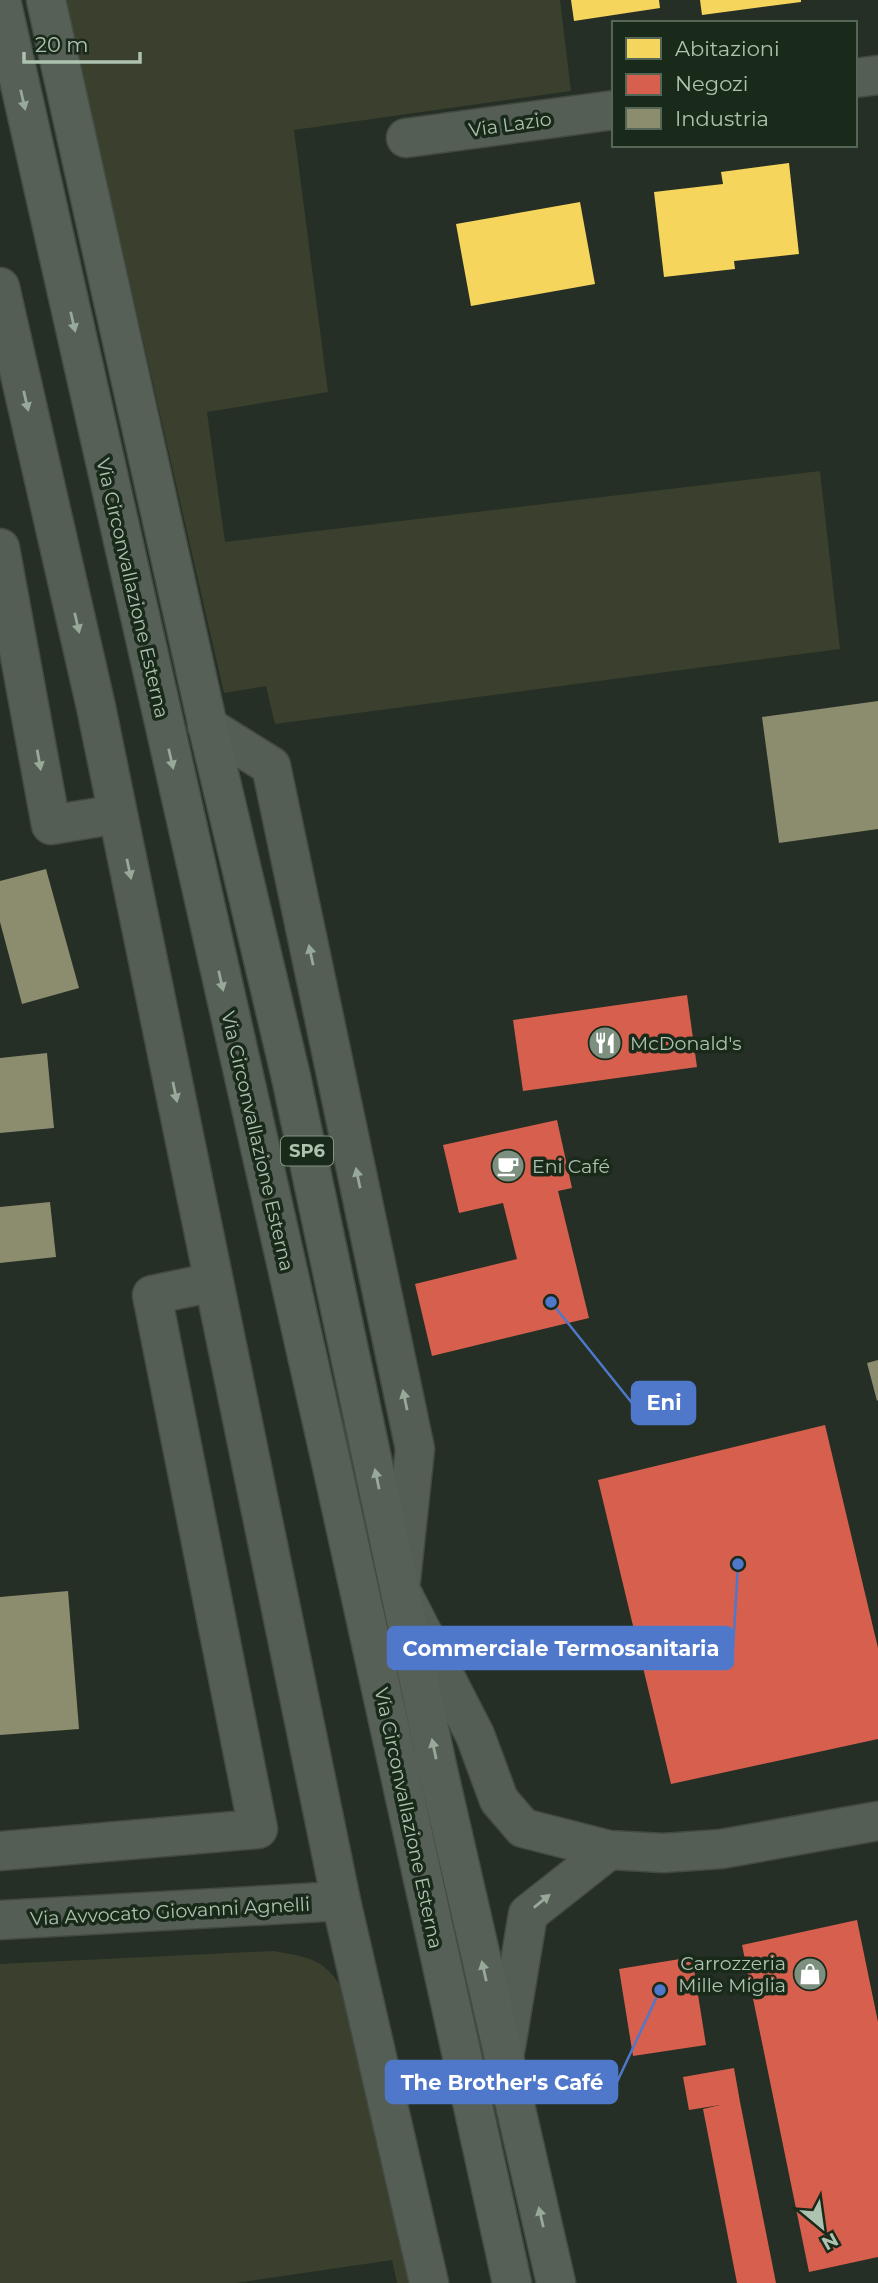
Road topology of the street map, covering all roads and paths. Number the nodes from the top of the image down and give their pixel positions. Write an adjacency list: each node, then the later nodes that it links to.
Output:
1 (1, 0): 21 (main road, Via Circonvallazione Esterna / SP6, one-way to 21)
2 (46, 0): 10 (main road, Via Circonvallazione Esterna / SP6)
3 (878, 75): 4 (street)
4 (857, 78)
5 (612, 110): 6 (street, Via Lazio)
6 (406, 138)
7 (2, 305): 11 (street, one-way to 11)
8 (0, 548): 9 (street)
9 (15, 713): 11 (street, one-way to 11)
10 (207, 726): 13 (main road, Via Circonvallazione Esterna / SP6, one-way to 10); 13 (street, Via Circonvallazione Esterna, one-way to 10)
11 (118, 814): 12 (street, one-way to 12)
12 (214, 1282): 16 (street); 17 (street)
13 (400, 1589): 15 (street, Via Circonvallazione Esterna); 19 (main road, Via Circonvallazione Esterna / SP6, one-way to 13)
14 (878, 1821): 15 (street)
15 (610, 1850): 19 (street, one-way to 15)
16 (0, 1851)
17 (341, 1902): 18 (street, Via Avvocato Giovanni Agnelli); 20 (street)
18 (0, 1920)
19 (504, 2059): 22 (main road, Via Circonvallazione Esterna / SP6, one-way to 19)
20 (429, 2283)
21 (512, 2283)
22 (556, 2283)

